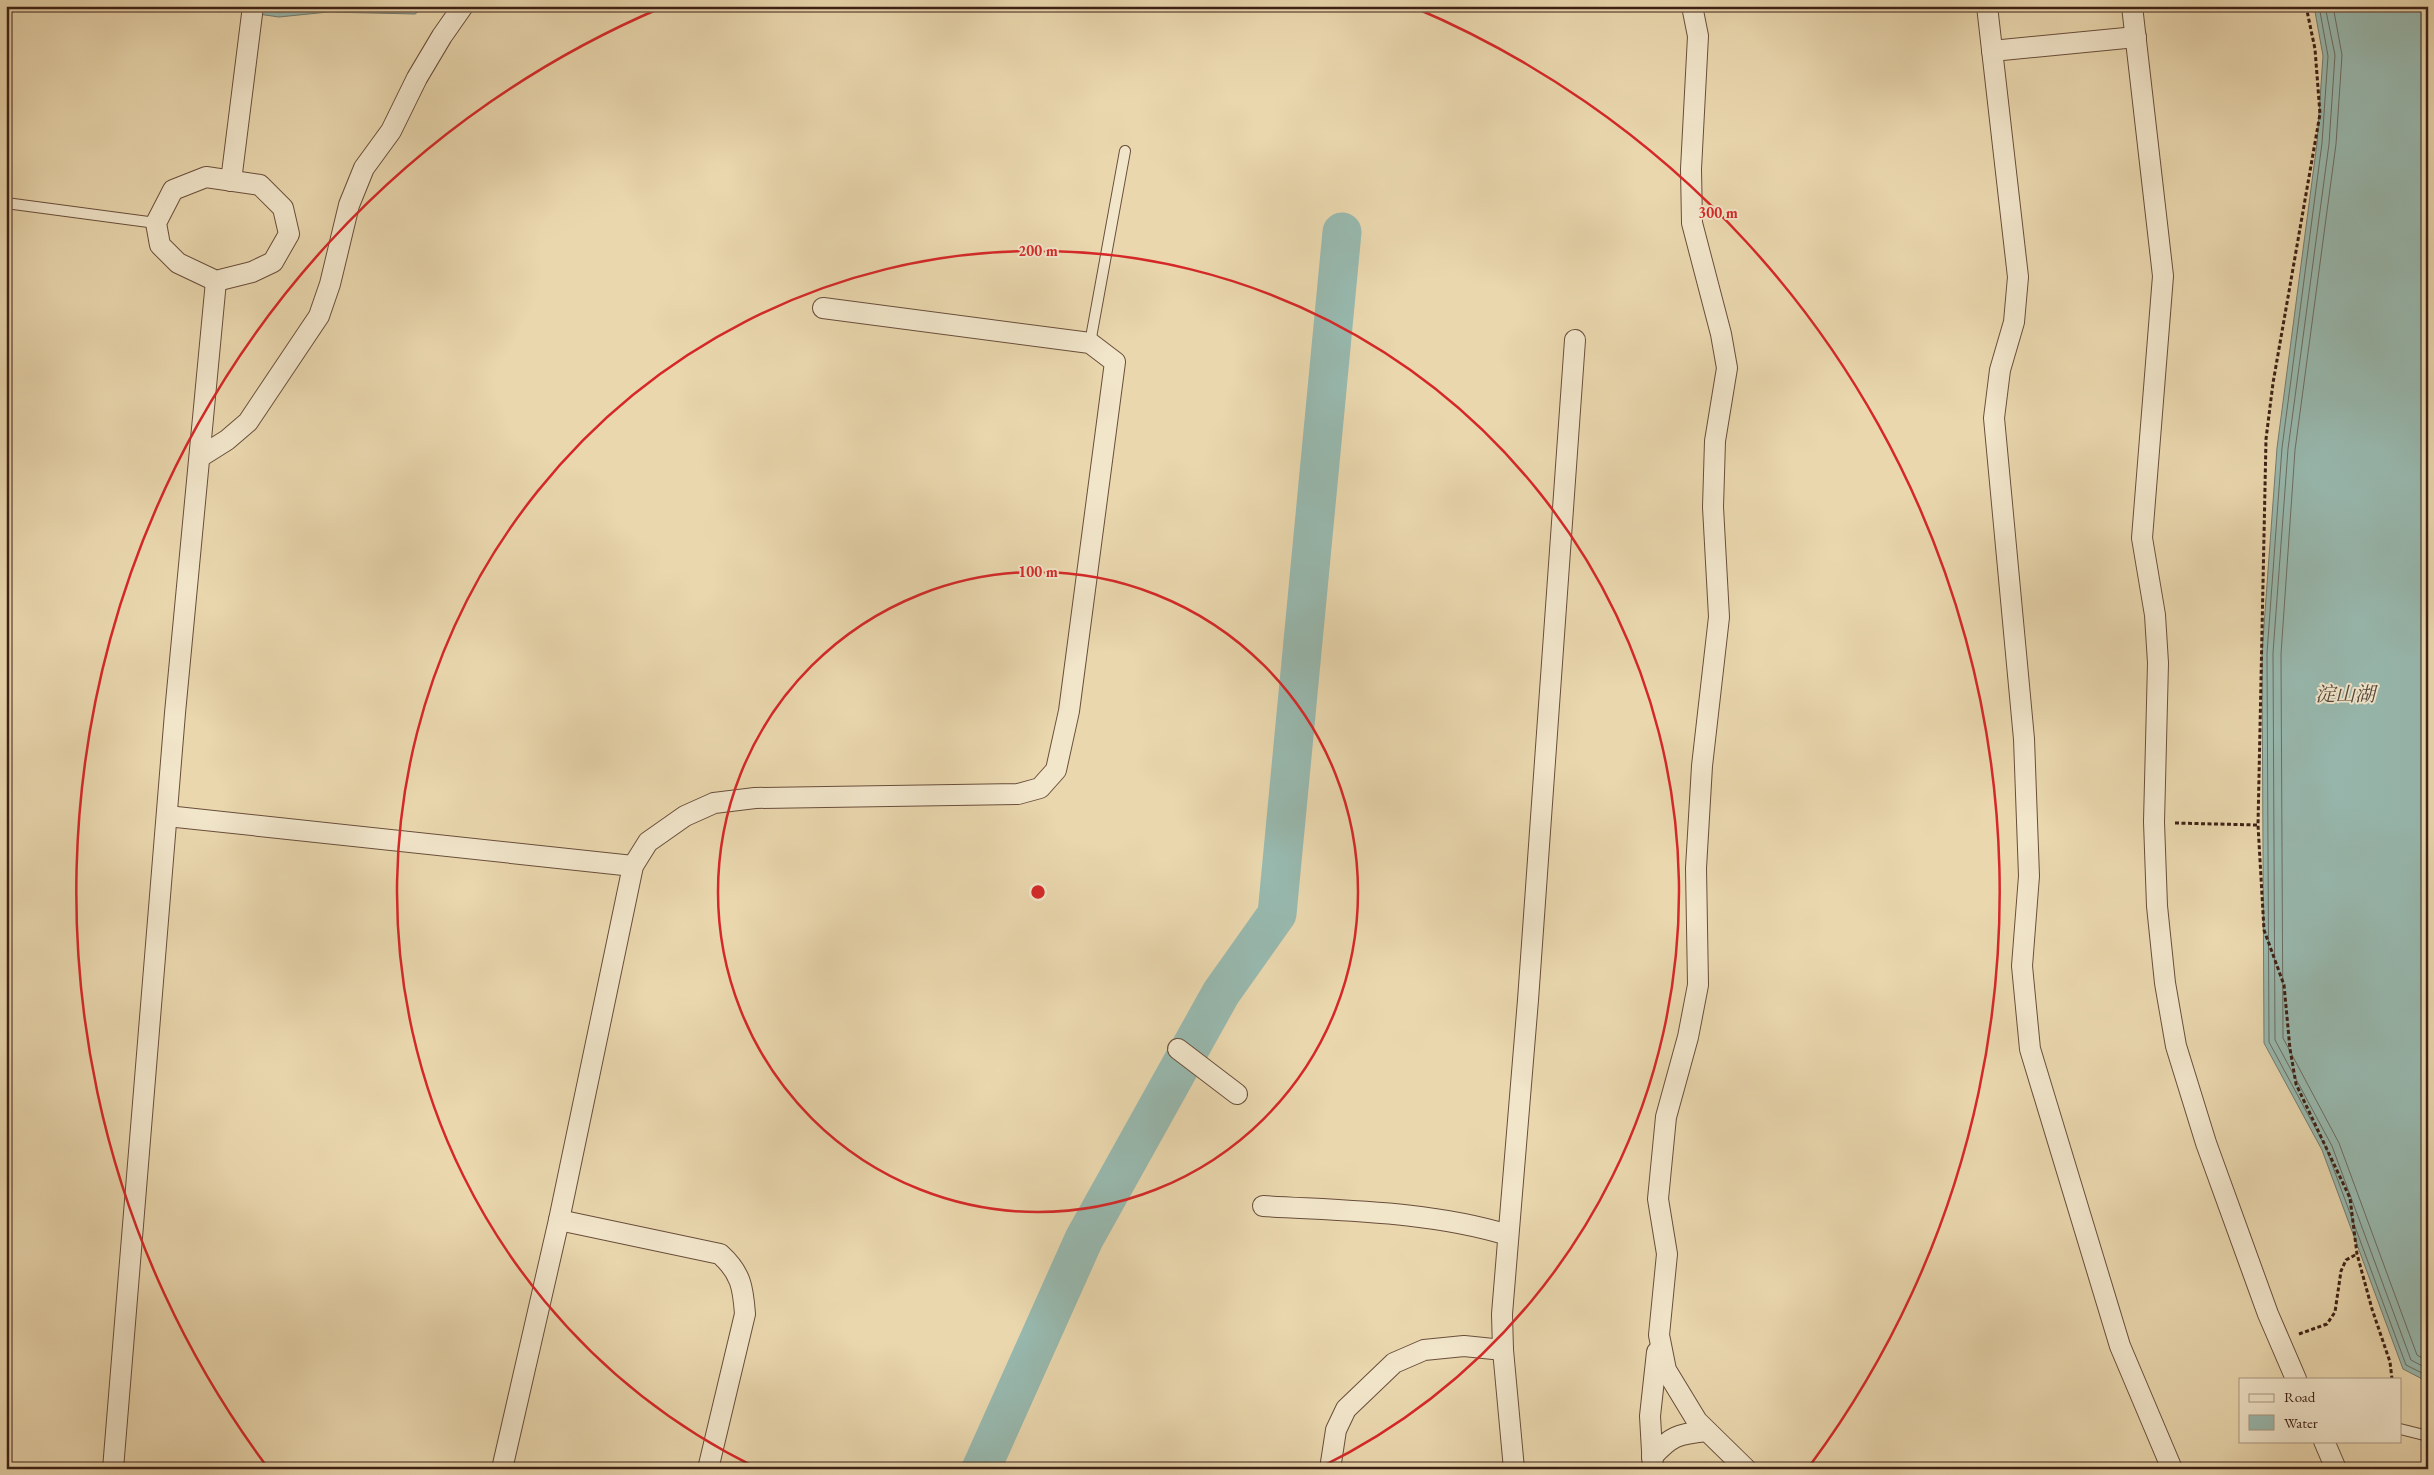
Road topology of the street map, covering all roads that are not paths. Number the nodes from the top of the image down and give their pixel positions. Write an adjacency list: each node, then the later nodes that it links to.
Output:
1 (253, 6): 9 (street)
2 (463, 6): 16 (street)
3 (1692, 6): 24 (street)
4 (1987, 6): 7 (street)
5 (2132, 6): 6 (street)
6 (2136, 37): 7 (street); 26 (street)
7 (1992, 51): 38 (street)
8 (1125, 151): 15 (lane)
9 (231, 181): 11 (street); 12 (street)
10 (6, 203): 11 (lane)
11 (156, 223): 12 (street)
12 (216, 281): 16 (street)
13 (823, 308): 15 (street)
14 (1576, 340): 23 (street)
15 (1090, 342): 18 (street)
16 (200, 456): 17 (street)
17 (167, 816): 18 (street); 32 (street)
18 (633, 866): 22 (street)
19 (1178, 1049): 20 (street)
20 (1237, 1094)
21 (1263, 1206): 23 (street)
22 (558, 1220): 33 (street); 34 (street)
23 (1508, 1235): 25 (street)
24 (1659, 1335): 27 (street); 31 (street)
25 (1503, 1350): 35 (street); 36 (street)
26 (2296, 1378)
27 (1706, 1430): 31 (street); 37 (street)
28 (2402, 1430): 29 (lane)
29 (2428, 1436)
30 (2324, 1442): 39 (street)
31 (1652, 1463)
32 (113, 1469)
33 (502, 1469)
34 (708, 1469)
35 (1330, 1469)
36 (1514, 1469)
37 (1746, 1469)
38 (2172, 1469)
39 (2336, 1469)

